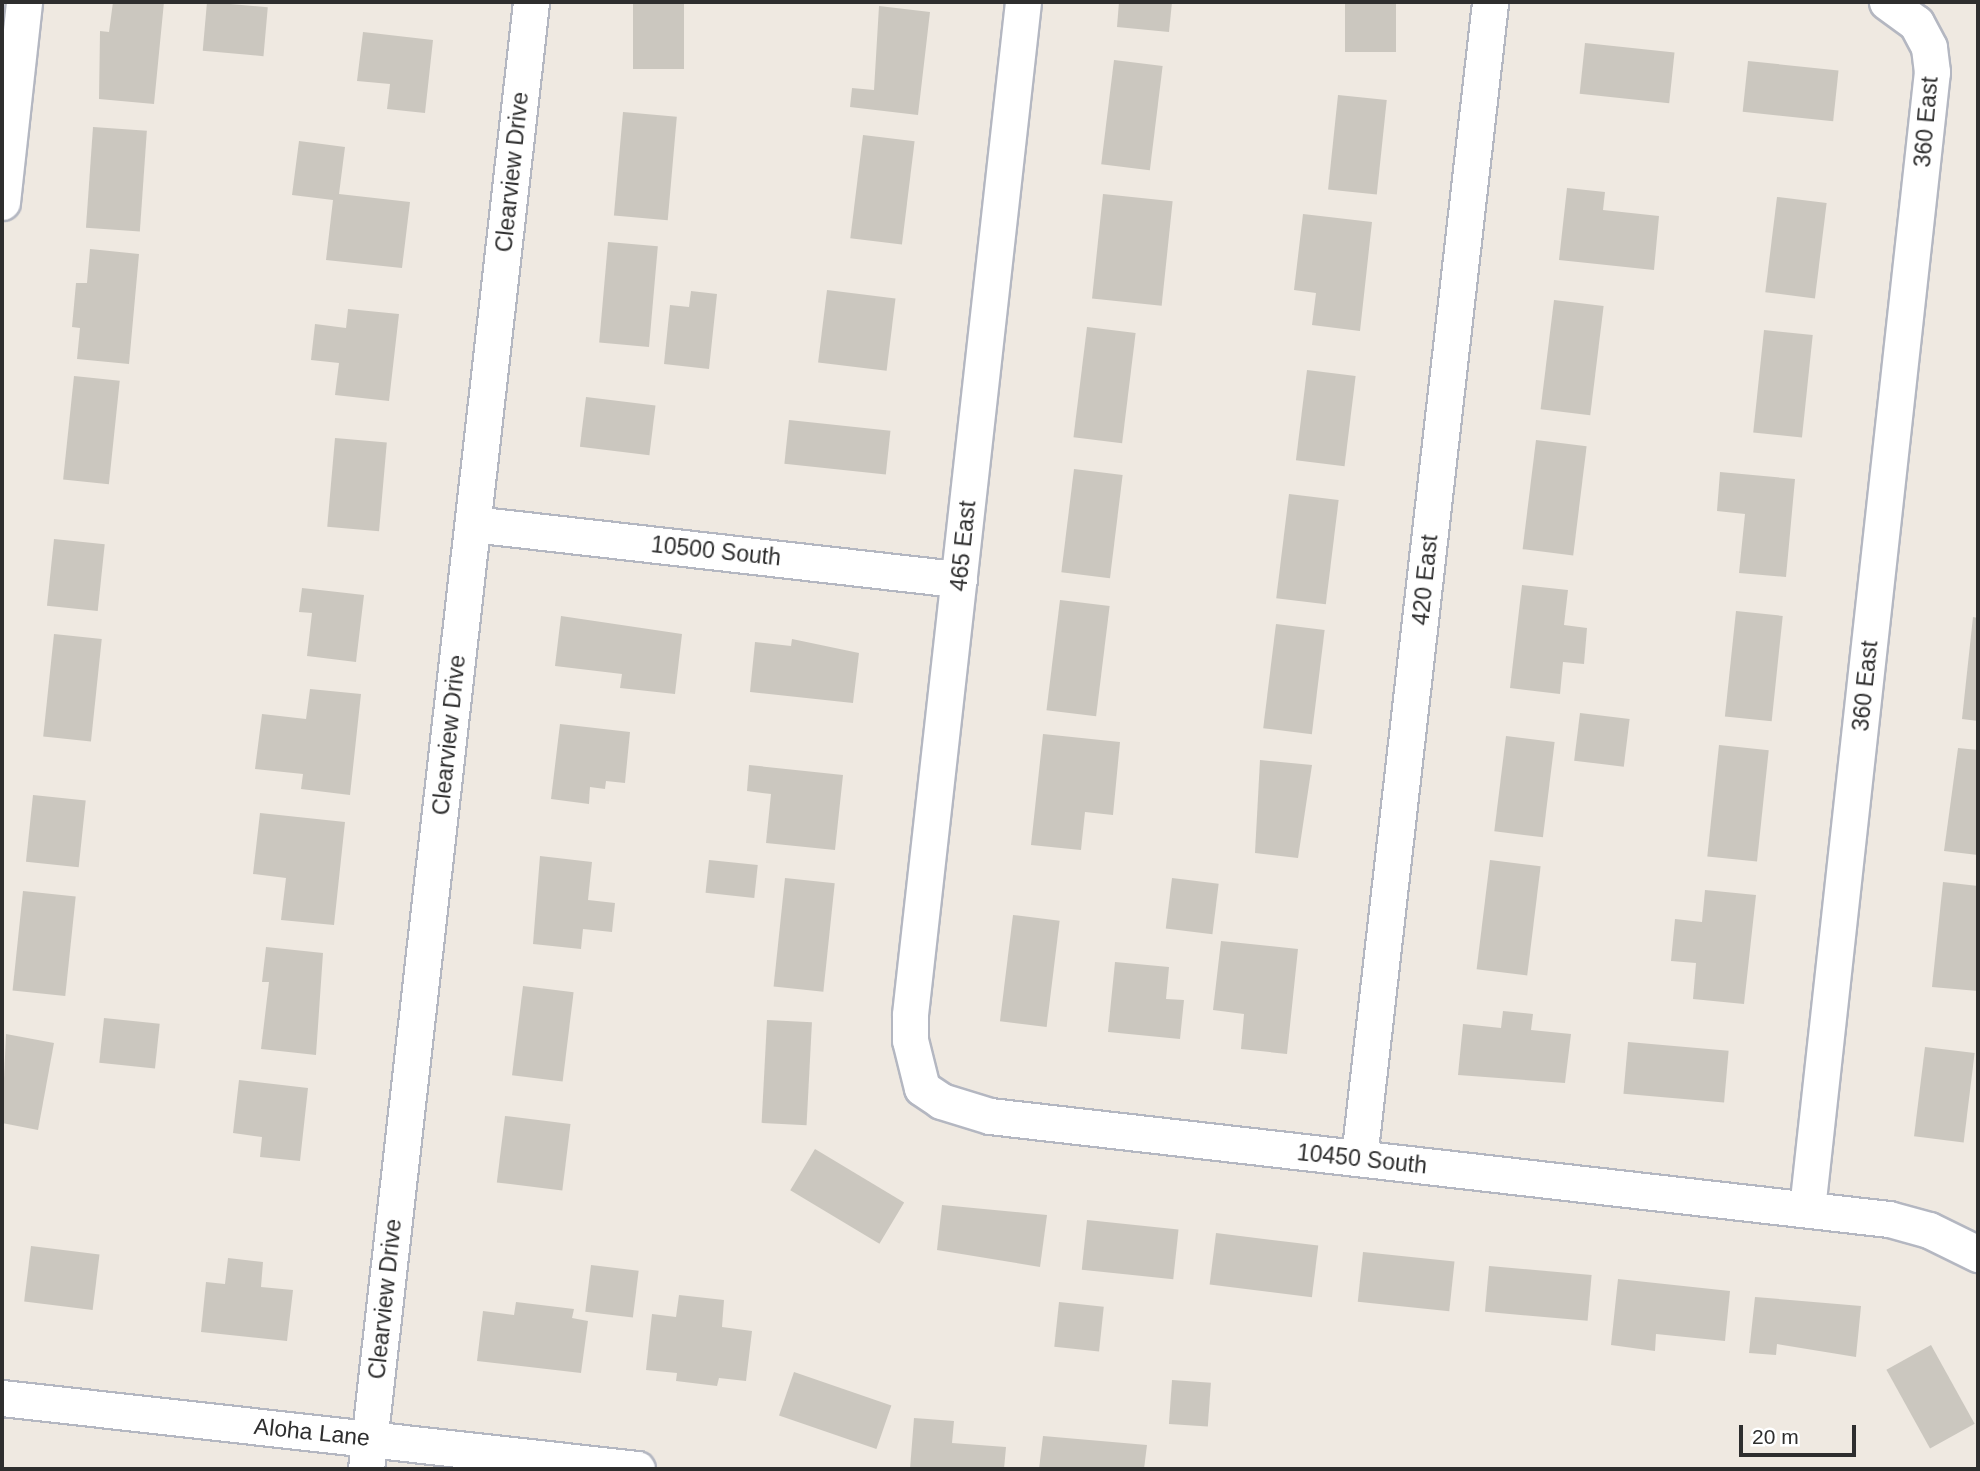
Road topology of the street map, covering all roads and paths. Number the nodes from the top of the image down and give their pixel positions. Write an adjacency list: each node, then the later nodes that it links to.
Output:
1 (24, 2): 6 (street)
2 (531, 2): 7 (street, Clearview Drive)
3 (1023, 2): 8 (street, 465 East)
4 (1490, 2): 10 (street, 420 East)
5 (1887, 2): 11 (street, 360 East)
6 (2, 202)
7 (473, 524): 8 (street, 10500 South); 14 (street, Clearview Drive)
8 (959, 579): 9 (street, 465 East)
9 (922, 1088): 10 (street, 10450 South)
10 (1359, 1158): 11 (street, 10450 South)
11 (1807, 1209): 12 (street)
12 (1978, 1254)
13 (2, 1398): 14 (street, Aloha Lane)
14 (368, 1454): 15 (street, Aloha Lane)
15 (629, 1468)

